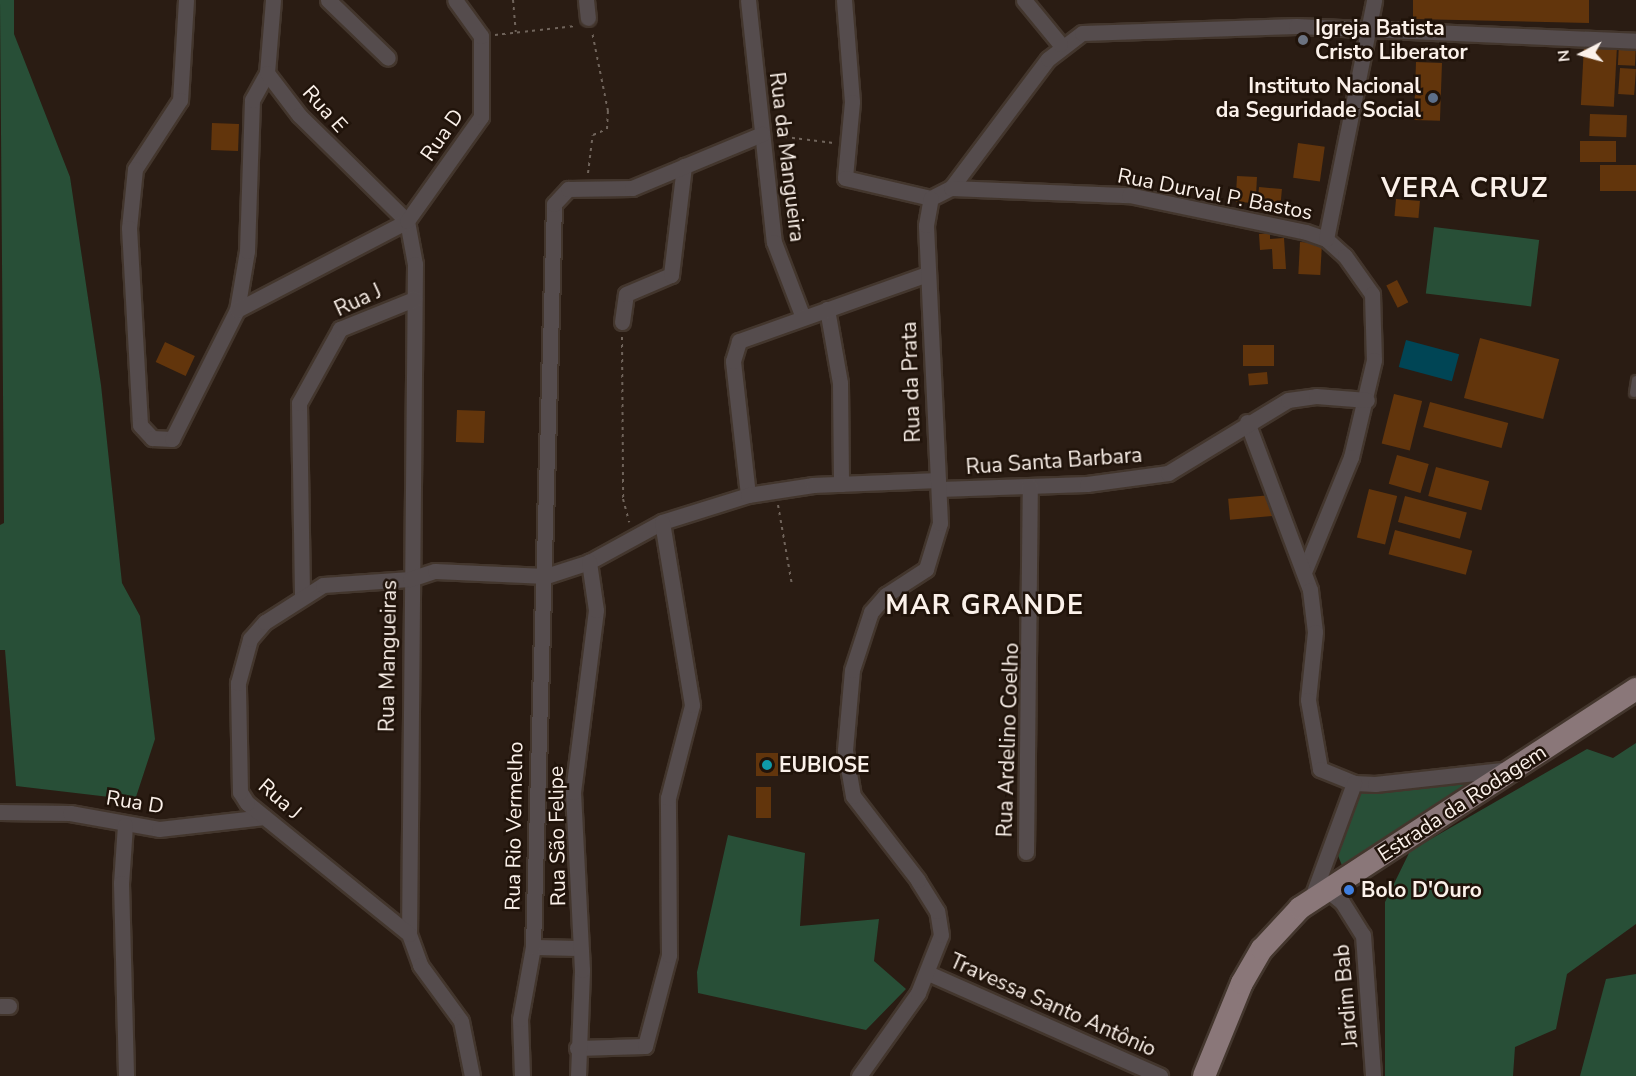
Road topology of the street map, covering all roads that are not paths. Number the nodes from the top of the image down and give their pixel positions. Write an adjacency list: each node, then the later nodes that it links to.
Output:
1 (186, 0): 25 (street)
2 (273, 0): 15 (street)
3 (328, 0): 14 (street)
4 (455, 0): 20 (street, Rua D)
5 (586, 0): 10 (street)
6 (748, 0): 16 (street, Rua da Mangueira)
7 (844, 0): 19 (street)
8 (1024, 0): 13 (street)
9 (1374, 0): 11 (street)
10 (589, 21)
11 (1368, 28): 12 (street); 13 (street); 21 (street)
12 (1636, 41)
13 (1060, 45): 18 (street)
14 (388, 58)
15 (267, 73): 20 (street, Rua E); 25 (street)
16 (762, 134): 17 (street); 26 (street, Rua da Mangueira)
17 (684, 166): 27 (street); 39 (street, Rua Rio Vermelho)
18 (951, 188): 19 (street); 21 (street, Rua Durval P. Bastos)
19 (931, 198): 22 (street, Rua da Prata)
20 (407, 221): 23 (street, Rua Mangueiras); 25 (street)
21 (1326, 239): 30 (street, Rua Durval P. Bastos)
22 (927, 274): 24 (street); 33 (street, Rua da Prata)
23 (414, 300): 40 (street, Rua Mangueiras); 41 (street, Rua J)
24 (827, 309): 26 (street); 32 (street)
25 (237, 310)
26 (802, 315): 35 (street)
27 (622, 322)
28 (1636, 380): 29 (lane)
29 (1634, 393)
30 (1367, 400): 31 (street, Rua Santa Barbara); 38 (street, Rua Durval P. Bastos)
31 (1247, 422): 34 (street, Rua Santa Barbara); 38 (street)
32 (841, 484): 33 (street, Rua Santa Barbara); 35 (street, Rua Santa Barbara)
33 (938, 484): 34 (street, Rua Santa Barbara); 53 (street, Rua da Prata)
34 (1030, 486): 48 (street, Rua Ardelino Coelho)
35 (748, 495): 36 (street, Rua Santa Barbara)
36 (662, 522): 37 (street, Rua Santa Barbara); 54 (street)
37 (589, 562): 39 (street, Rua Santa Barbara); 52 (street, Rua São Felipe)
38 (1305, 570): 44 (street)
39 (546, 576): 40 (street, Rua J); 51 (street, Rua Rio Vermelho)
40 (410, 579): 41 (street, Rua J); 50 (street, Rua Mangueiras)
41 (302, 594): 46 (street, Rua J)
42 (1636, 689): 43 (main road, Estrada da Rodagem)
43 (1517, 768): 44 (street); 49 (main road, Estrada da Rodagem)
44 (1354, 783): 49 (street)
45 (0, 812): 47 (street, Rua D)
46 (264, 817): 47 (street, Rua D); 50 (street, Rua J)
47 (125, 825): 55 (street)
48 (1026, 852)
49 (1319, 895): 61 (main road, Estrada da Rodagem); 62 (street, Jardim Bab)
50 (410, 934): 56 (street, Rua Mangueiras)
51 (533, 947): 52 (street); 57 (street, Rua Rio Vermelho)
52 (580, 948): 54 (street, Rua São Felipe)
53 (928, 973): 59 (street, Rua da Prata); 60 (street, Travessa Santo Antônio)
54 (577, 1048): 58 (street, Rua São Felipe)
55 (126, 1076)
56 (472, 1076)
57 (522, 1076)
58 (578, 1076)
59 (858, 1076)
60 (1160, 1076)
61 (1204, 1076)
62 (1373, 1076)

